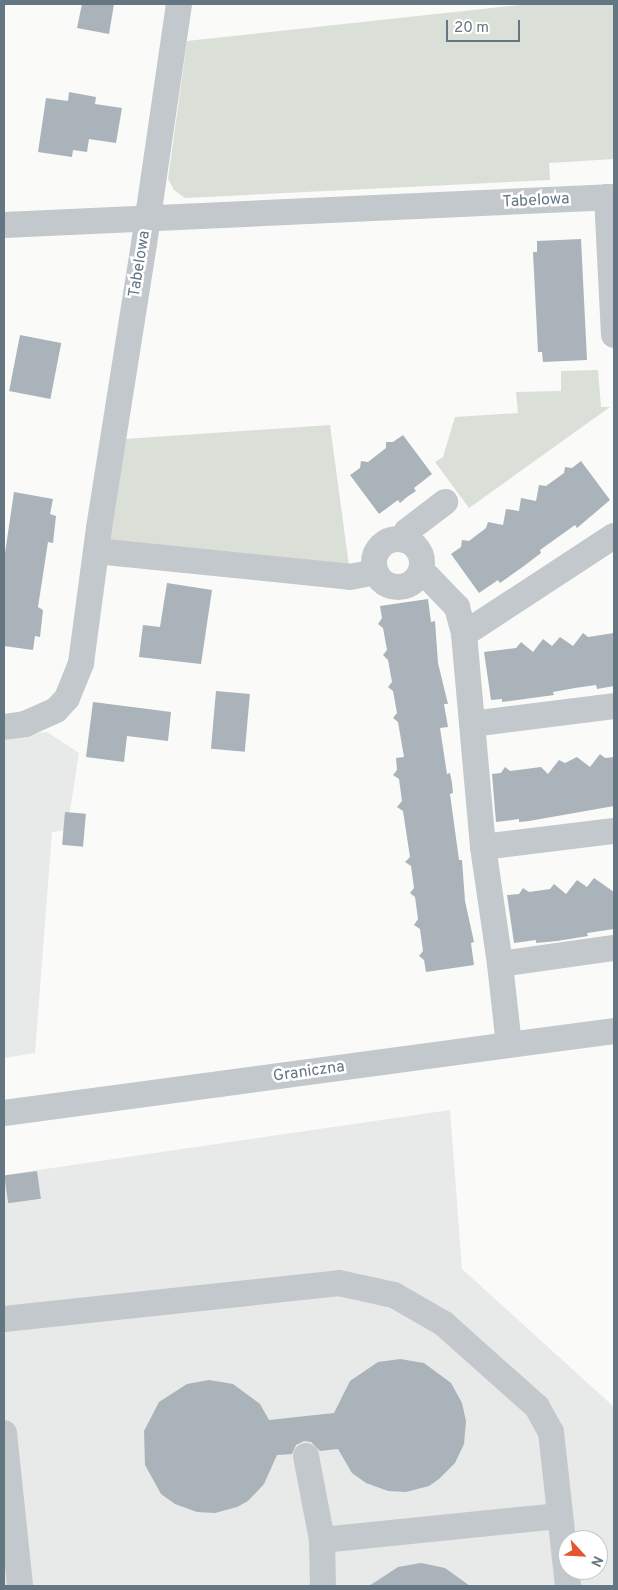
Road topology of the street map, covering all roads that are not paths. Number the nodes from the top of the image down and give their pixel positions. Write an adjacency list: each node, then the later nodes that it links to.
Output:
1 (179, 4): 3 (street)
2 (611, 197): 3 (street, Tabelowa); 5 (street)
3 (147, 219): 4 (street); 9 (street, Tabelowa)
4 (4, 225)
5 (614, 335)
6 (445, 502): 8 (street)
7 (614, 536): 12 (street)
8 (404, 540): 10 (street); 11 (street)
9 (96, 551): 10 (street); 15 (street, Tabelowa)
10 (376, 572): 11 (street)
11 (420, 575): 12 (street)
12 (464, 634): 14 (street)
13 (614, 706): 14 (street)
14 (472, 724): 17 (street)
15 (4, 727)
16 (614, 831): 17 (street)
17 (483, 847): 19 (street)
18 (614, 948): 19 (street)
19 (500, 964): 21 (street)
20 (614, 1031): 21 (street, Graniczna)
21 (509, 1045): 22 (street, Graniczna)
22 (4, 1113)
23 (4, 1319): 26 (street)
24 (4, 1433): 28 (street)
25 (306, 1456): 27 (street)
26 (560, 1516): 27 (street); 30 (street)
27 (322, 1540): 29 (street)
28 (20, 1586)
29 (323, 1586)
30 (568, 1586)

